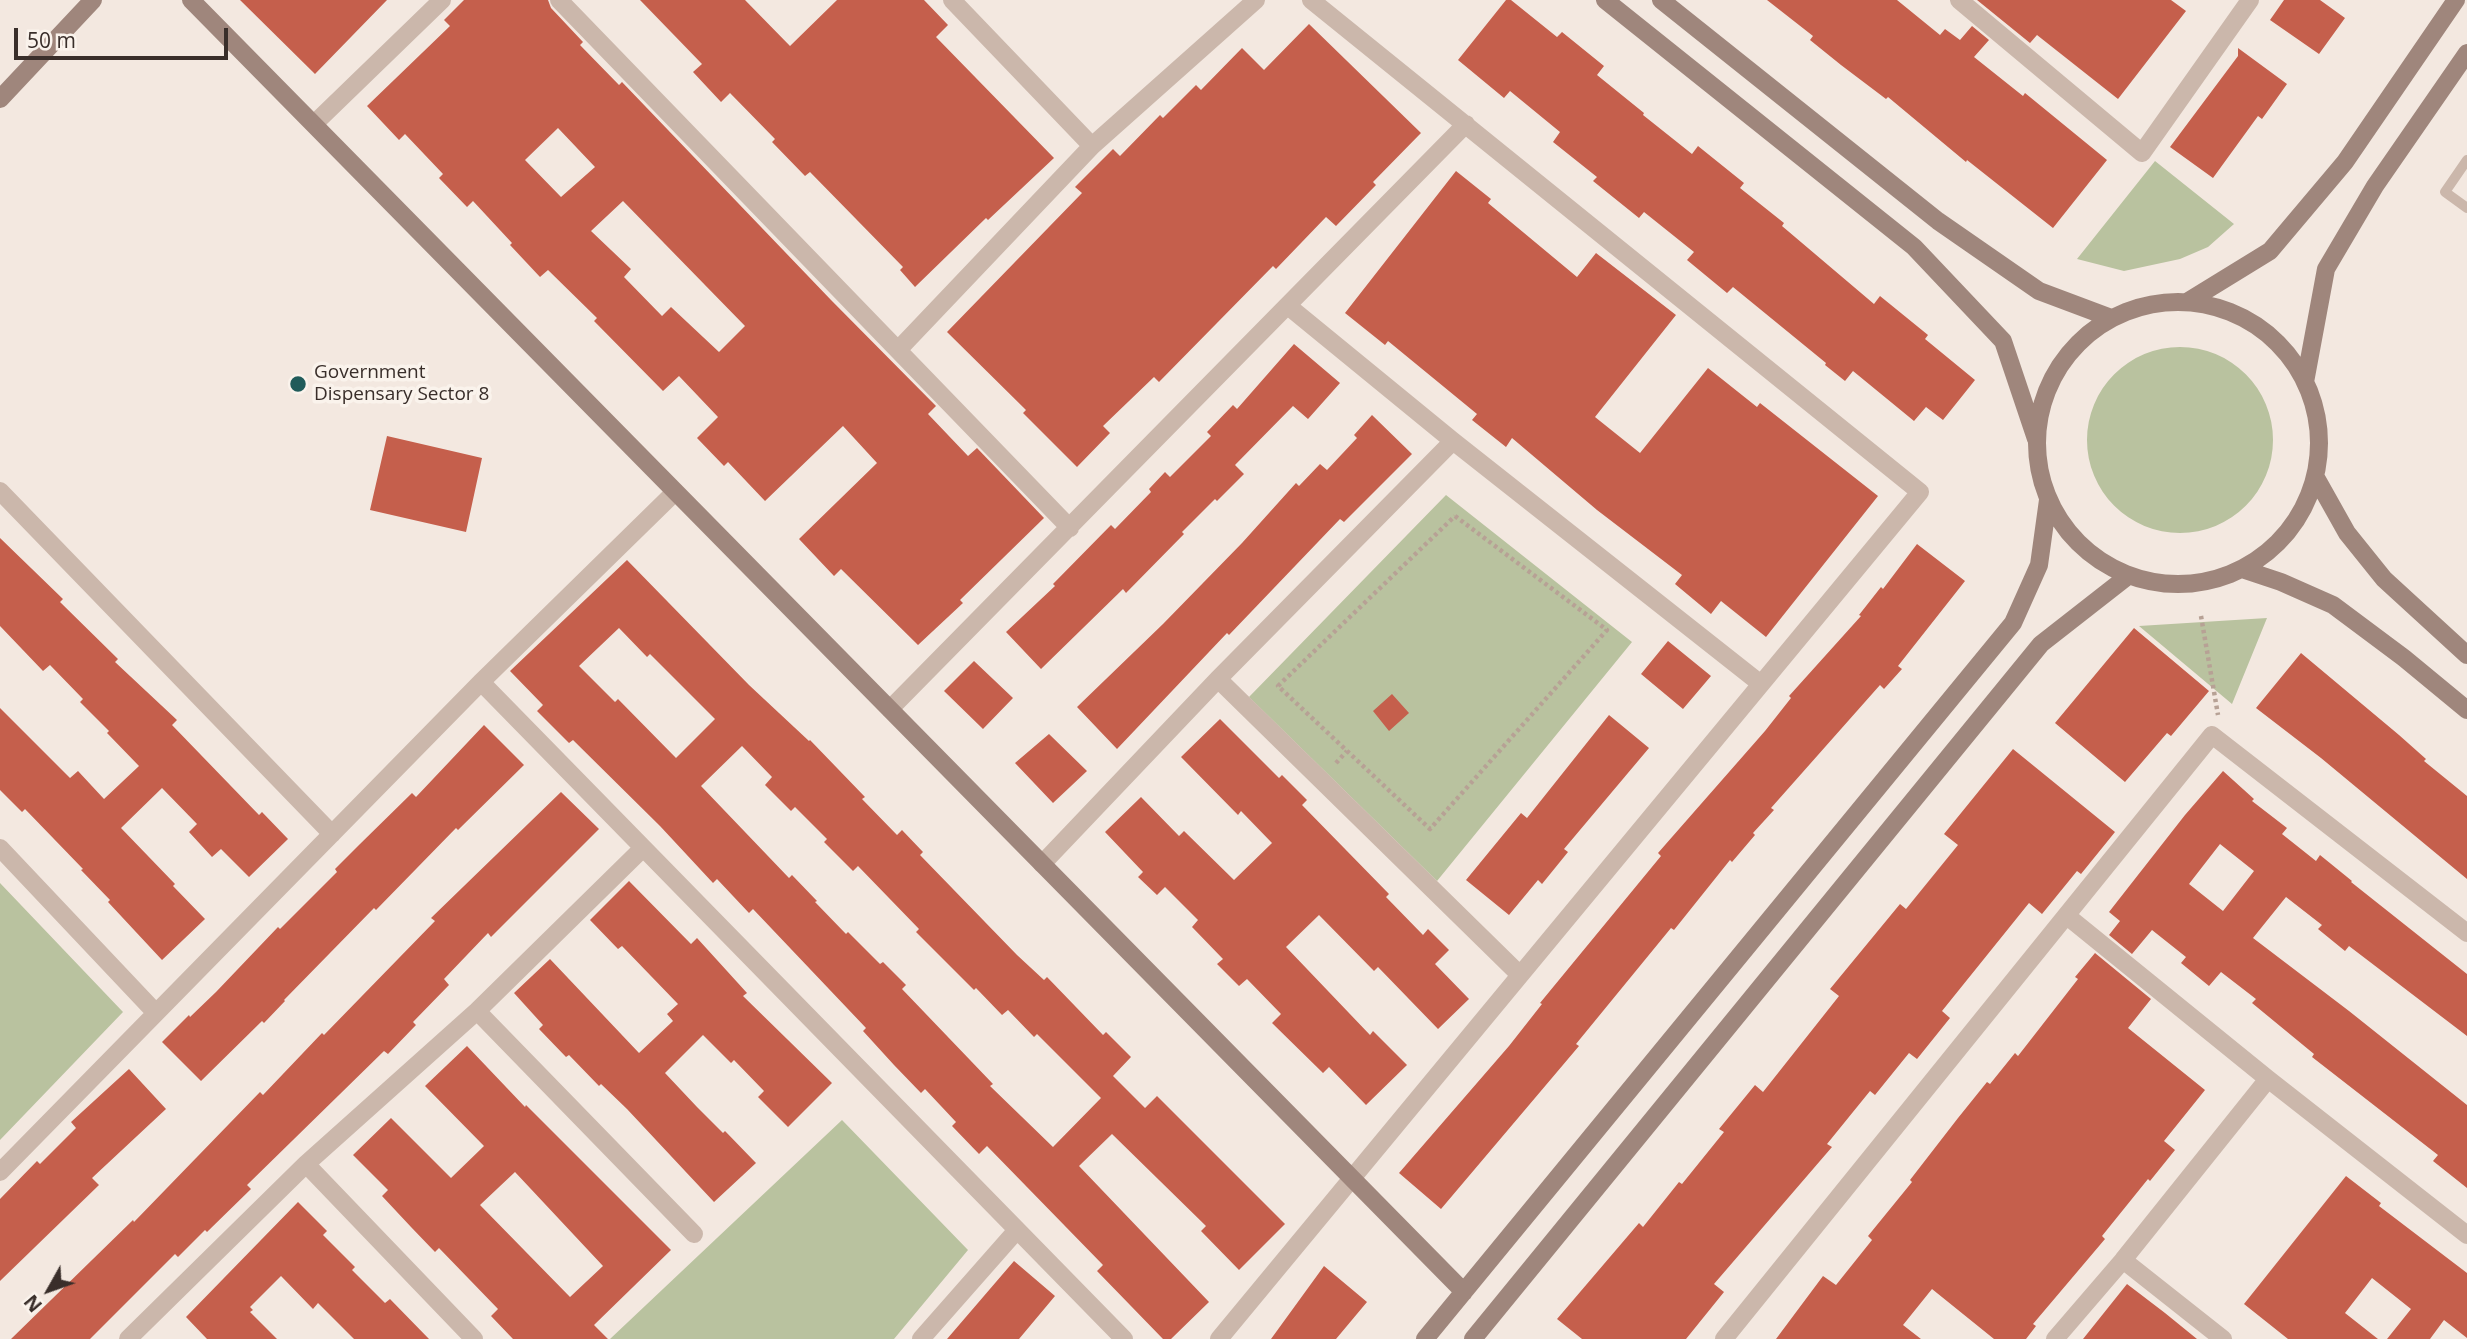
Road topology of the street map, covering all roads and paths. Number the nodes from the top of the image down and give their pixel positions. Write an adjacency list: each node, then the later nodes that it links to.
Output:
1 (93, 0): 14 (street)
2 (191, 0): 15 (street)
3 (442, 0): 15 (street)
4 (559, 0): 23 (street)
5 (952, 0): 17 (street)
6 (1256, 0): 17 (street)
7 (1311, 0): 16 (street)
8 (1605, 0): 25 (street)
9 (1661, 0): 22 (street)
10 (2250, 0): 12 (street)
11 (2456, 0): 20 (street)
12 (1961, 1)
13 (2467, 52): 24 (street)
14 (0, 99)
15 (314, 124): 28 (street)
16 (1466, 124): 21 (street); 38 (street)
17 (1092, 146): 23 (street)
18 (2467, 160): 19 (lane)
19 (2467, 208)
20 (2187, 302): 22 (street); 24 (street)
21 (1288, 306): 26 (street); 31 (street)
22 (2111, 318): 25 (street)
23 (898, 350): 31 (street)
24 (2305, 382): 27 (street)
25 (2036, 439): 30 (street)
26 (1453, 441): 36 (street); 38 (street)
27 (2315, 476): 32 (street); 35 (street)
28 (675, 492): 37 (street); 39 (street)
29 (1, 495): 43 (street)
30 (2048, 500): 33 (street); 60 (street)
31 (1070, 528): 39 (street)
32 (2242, 569): 33 (street); 40 (street)
33 (2128, 576): 67 (street)
34 (2201, 616): 41 (path)
35 (2467, 655)
36 (1218, 678): 46 (street); 49 (street)
37 (481, 682): 43 (street); 45 (street)
38 (1761, 684): 49 (street)
39 (890, 709): 46 (street)
40 (2467, 710)
41 (2223, 743): 47 (street); 48 (street)
42 (1430, 829): 42 (path)
43 (332, 834): 51 (street)
44 (0, 848): 51 (street)
45 (643, 848): 50 (street); 56 (street)
46 (1042, 864): 55 (street)
47 (2067, 916): 52 (street); 68 (street)
48 (2467, 933)
49 (1520, 975): 55 (street)
50 (477, 1011): 53 (street); 57 (street)
51 (156, 1013): 54 (street)
52 (2268, 1079): 58 (street); 59 (street)
53 (306, 1164): 61 (street); 62 (street)
54 (0, 1172)
55 (1352, 1179): 60 (street); 65 (street)
56 (1017, 1230): 63 (street); 64 (street)
57 (694, 1234)
58 (2467, 1236)
59 (2123, 1259): 69 (street); 70 (street)
60 (1464, 1292): 66 (street)
61 (134, 1337)
62 (474, 1339)
63 (921, 1339)
64 (1124, 1339)
65 (1219, 1339)
66 (1425, 1339)
67 (1473, 1339)
68 (1724, 1339)
69 (2056, 1339)
70 (2223, 1339)

